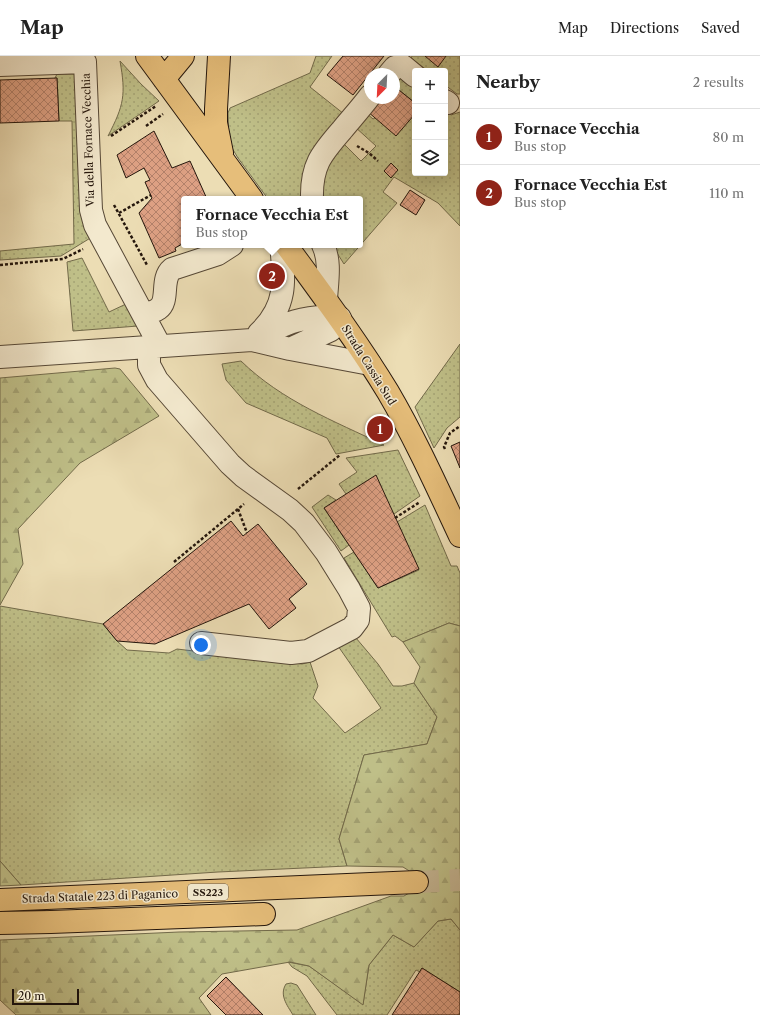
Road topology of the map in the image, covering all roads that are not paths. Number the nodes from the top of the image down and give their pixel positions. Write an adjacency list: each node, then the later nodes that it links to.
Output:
1 (147, 56): 7 (main road)
2 (183, 56): 7 (main road)
3 (219, 56): 9 (main road)
4 (0, 65): 17 (street, Via della Fornace Vecchia)
5 (394, 68): 6 (street)
6 (412, 74)
7 (164, 79): 9 (main road)
8 (364, 103): 11 (street)
9 (224, 160): 10 (main road)
10 (250, 196)
11 (312, 196)
12 (227, 248): 17 (street)
13 (281, 248): 19 (street)
14 (288, 248): 16 (main road, Strada Cassia Sud)
15 (324, 248): 16 (street)
16 (326, 300): 18 (main road, Strada Cassia Sud)
17 (143, 314): 20 (street, Via della Fornace Vecchia)
18 (340, 318): 19 (street); 21 (street); 23 (main road, Strada Cassia Sud)
19 (252, 340): 20 (street); 21 (street)
20 (155, 346): 22 (street); 25 (street, Via della Fornace Vecchia)
21 (290, 349): 23 (street)
22 (0, 357)
23 (370, 364): 24 (main road, Strada Cassia Sud)
24 (460, 536)
25 (201, 643)
26 (417, 882): 27 (main road, Strada Statale 223 di Paganico / SS223)
27 (0, 900)
28 (264, 914): 29 (main road)
29 (0, 923)

